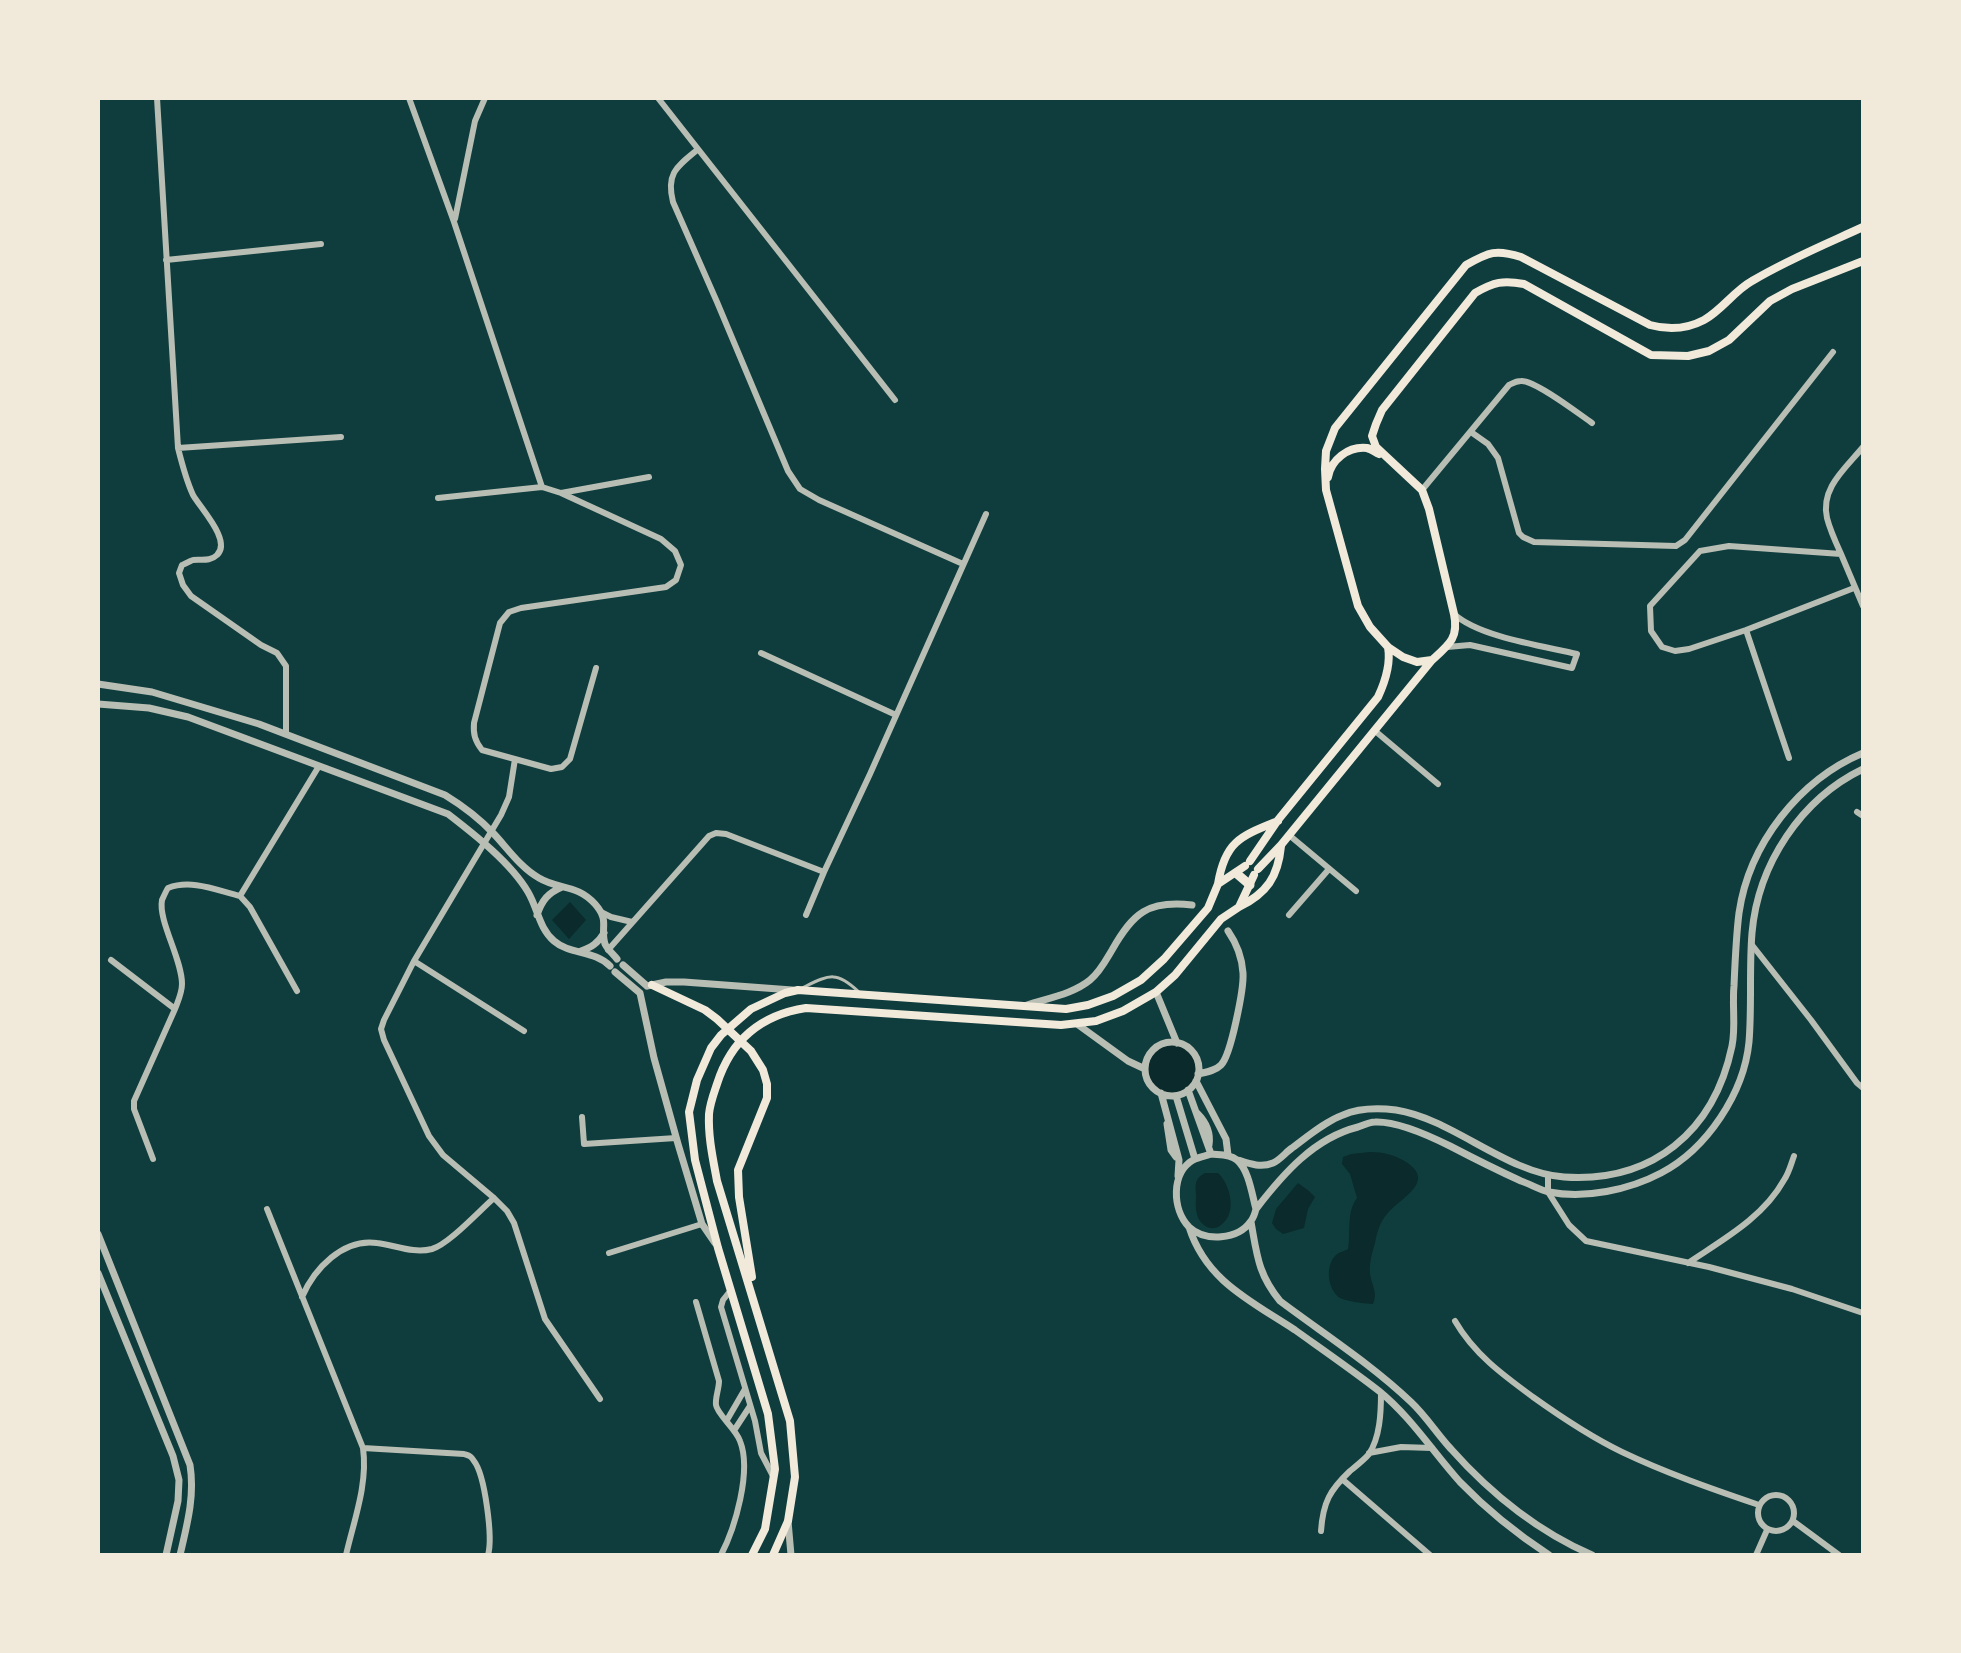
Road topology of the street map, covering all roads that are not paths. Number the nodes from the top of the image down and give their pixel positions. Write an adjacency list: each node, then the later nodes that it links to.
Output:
1 (157, 98): 9 (street)
2 (409, 98): 6 (street)
3 (485, 98): 6 (street)
4 (658, 98): 5 (street)
5 (697, 150): 12 (street); 27 (street)
6 (454, 222): 20 (street)
7 (1863, 227): 21 (main road)
8 (321, 244): 9 (street)
9 (166, 260): 17 (street)
10 (1863, 261): 18 (main road)
11 (1833, 352): 14 (street)
12 (895, 400)
13 (1592, 423): 14 (street)
14 (1471, 432): 22 (street)
15 (341, 437): 17 (street)
16 (1863, 447): 26 (street)
17 (178, 448): 42 (street)
18 (1384, 456): 21 (main road); 22 (main road)
19 (649, 477): 23 (street)
20 (542, 487): 23 (street); 24 (street)
21 (1326, 490): 32 (main road)
22 (1422, 490): 30 (main road)
23 (561, 493): 47 (street)
24 (438, 498)
25 (986, 514): 27 (street)
26 (1841, 554): 28 (street); 31 (street)
27 (963, 564): 39 (street)
28 (1854, 588): 29 (street); 31 (street)
29 (1863, 606)
30 (1454, 614): 33 (main road); 33 (street)
31 (1746, 630): 46 (street)
32 (1388, 647): 35 (main road); 52 (main road)
33 (1447, 647): 35 (main road)
34 (761, 653): 39 (street)
35 (1432, 660): 41 (main road)
36 (596, 668): 47 (street)
37 (98, 684): 40 (street)
38 (98, 704): 43 (street)
39 (896, 715): 59 (street)
40 (259, 724): 42 (street); 43 (street)
41 (1374, 730): 51 (street); 54 (main road)
42 (286, 733): 45 (street)
43 (254, 741): 48 (street)
44 (1863, 753): 106 (street)
45 (343, 755): 50 (street); 53 (street)
46 (1789, 758)
47 (515, 759): 53 (street)
48 (319, 766): 50 (street); 64 (street)
49 (1863, 769): 76 (street)
50 (338, 773): 55 (street)
51 (1438, 784)
52 (1278, 820): 57 (main road); 61 (main road)
53 (491, 831): 55 (street); 62 (street)
54 (1289, 835): 56 (main road); 58 (street)
55 (484, 842): 71 (street); 79 (street)
56 (1281, 845): 60 (main road); 66 (main road)
57 (1243, 864): 60 (main road); 61 (main road)
58 (1329, 869): 63 (street); 70 (street)
59 (824, 872): 69 (street); 73 (street)
60 (1256, 876): 66 (main road)
61 (1218, 884): 67 (main road)
62 (564, 886): 68 (street); 71 (street)
63 (1356, 891)
64 (240, 896): 83 (street); 88 (street)
65 (1192, 905): 87 (street)
66 (1239, 907): 72 (main road)
67 (1208, 908): 72 (main road); 87 (main road)
68 (601, 912): 73 (street); 75 (street)
69 (806, 915)
70 (1289, 915)
71 (537, 916): 77 (street)
72 (1221, 919): 84 (main road)
73 (632, 922): 80 (street)
74 (1228, 931): 93 (street)
75 (604, 933): 77 (street); 80 (street)
76 (1752, 945): 94 (street); 108 (street)
77 (581, 951): 80 (street)
78 (111, 960): 88 (street)
79 (414, 961): 90 (street); 109 (street)
80 (615, 962): 81 (street); 85 (street)
81 (650, 985): 82 (street); 85 (street); 123 (main road)
82 (798, 990): 86 (main road); 86 (lane); 116 (main road)
83 (297, 991)
84 (1156, 992): 89 (main road); 91 (street)
85 (640, 993): 99 (street)
86 (862, 995): 87 (main road)
87 (1025, 1006)
88 (175, 1009): 104 (street)
89 (1077, 1024): 92 (street); 123 (main road)
90 (524, 1031)
91 (1177, 1043): 92 (street); 93 (street)
92 (1145, 1069): 96 (street)
93 (1197, 1078): 95 (street); 101 (street)
94 (1863, 1088)
95 (1188, 1090): 97 (street); 100 (street)
96 (1161, 1093): 97 (street); 107 (street)
97 (1176, 1096): 102 (street)
98 (582, 1117): 99 (street)
99 (676, 1138): 113 (street)
100 (1210, 1150): 101 (street); 102 (street)
101 (1228, 1155): 105 (street)
102 (1194, 1156): 107 (street)
103 (1794, 1156): 118 (street)
104 (153, 1159)
105 (1238, 1160): 106 (street); 111 (street)
106 (1548, 1176): 108 (street)
107 (1178, 1179): 114 (street)
108 (1548, 1192): 111 (street); 118 (street)
109 (494, 1198): 121 (street); 128 (street)
110 (267, 1209): 121 (street)
111 (1256, 1209): 112 (street)
112 (1251, 1222): 114 (street); 154 (street)
113 (702, 1224): 116 (street); 117 (street)
114 (1189, 1227): 127 (street)
115 (98, 1234): 134 (street)
116 (718, 1248): 120 (main road)
117 (609, 1253)
118 (1688, 1263): 124 (street)
119 (98, 1273): 136 (street)
120 (731, 1290): 126 (street); 137 (main road)
121 (302, 1297): 132 (street)
122 (696, 1302): 130 (street)
123 (757, 1310): 140 (main road)
124 (1863, 1313)
125 (1455, 1321): 139 (street)
126 (745, 1389): 129 (street); 130 (street)
127 (1381, 1393): 133 (street); 135 (street)
128 (600, 1399)
129 (750, 1406): 131 (street); 137 (street)
130 (727, 1420): 131 (street)
131 (735, 1429): 148 (street)
132 (363, 1448): 146 (street); 147 (street)
133 (1432, 1448): 135 (street); 153 (street)
134 (186, 1451): 136 (street); 145 (street)
135 (1369, 1453): 138 (street)
136 (173, 1456): 144 (street)
137 (774, 1478): 149 (main road)
138 (1342, 1479): 143 (street); 152 (street)
139 (1759, 1505): 141 (street); 142 (street)
140 (788, 1521): 150 (main road); 151 (street)
141 (1793, 1521): 142 (street); 156 (street)
142 (1767, 1530): 155 (street)
143 (1321, 1531)
144 (166, 1555)
145 (180, 1555)
146 (346, 1555)
147 (488, 1555)
148 (721, 1555)
149 (752, 1555)
150 (773, 1555)
151 (791, 1555)
152 (1430, 1555)
153 (1549, 1555)
154 (1592, 1555)
155 (1756, 1555)
156 (1839, 1555)

